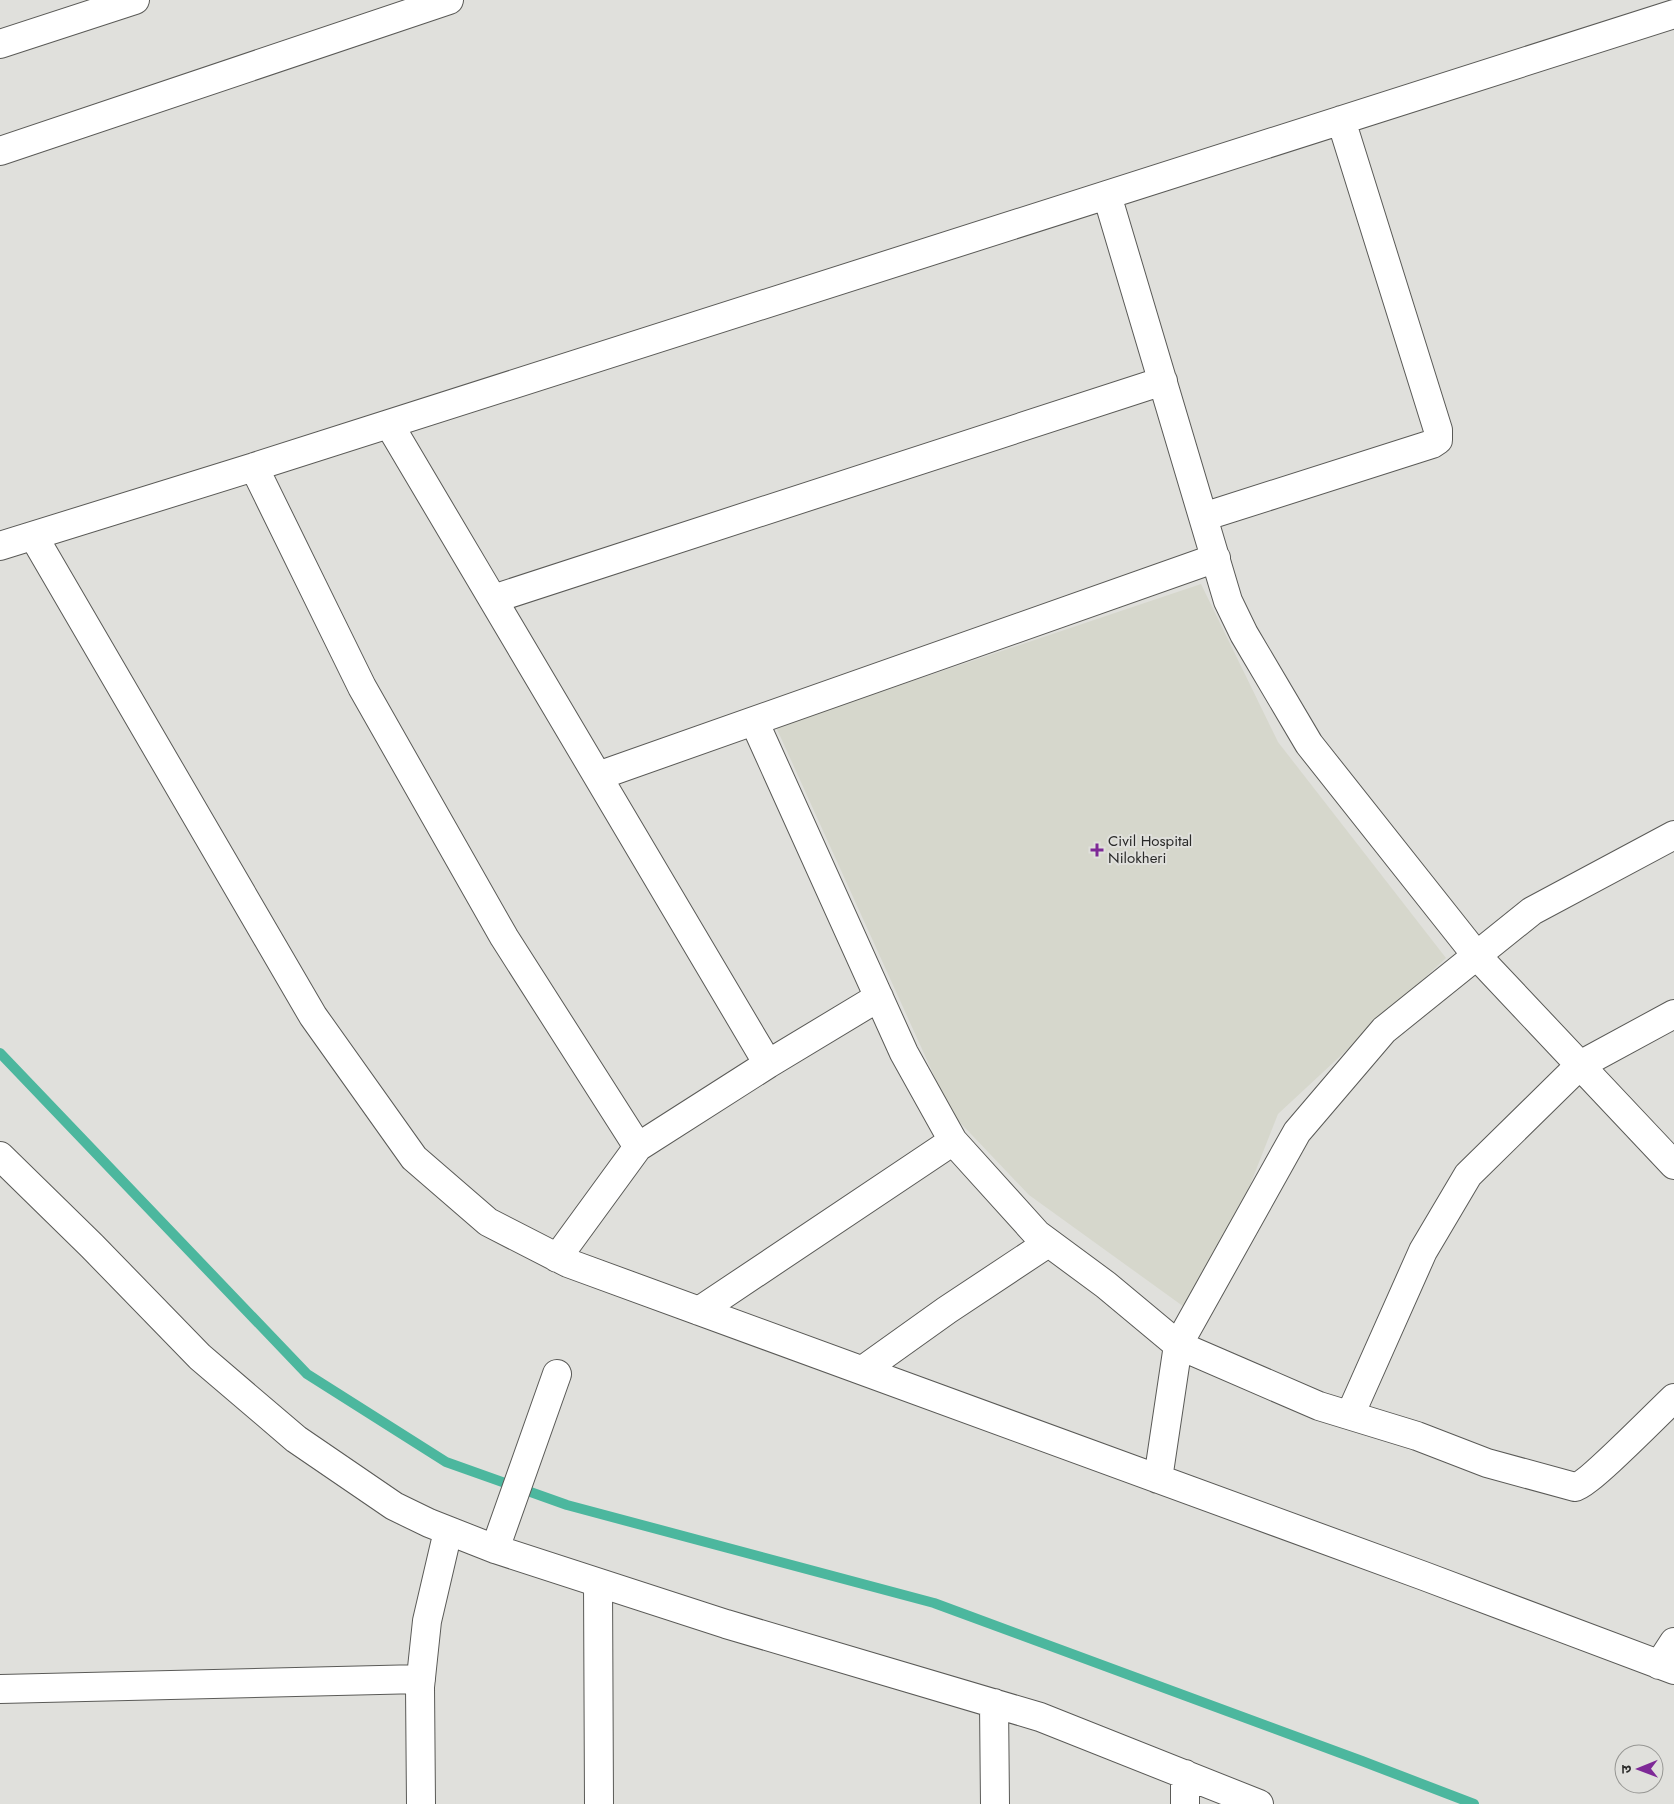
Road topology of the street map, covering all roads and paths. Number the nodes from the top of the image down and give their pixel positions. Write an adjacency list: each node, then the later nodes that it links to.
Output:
1 (135, 0): 4 (main road)
2 (449, 0): 6 (main road)
3 (1674, 14): 5 (main road)
4 (0, 44)
5 (1341, 120): 7 (main road); 11 (main road)
6 (0, 151)
7 (1107, 195): 8 (main road); 9 (main road)
8 (1163, 381): 11 (main road); 15 (main road)
9 (389, 424): 10 (main road); 15 (main road)
10 (254, 467): 12 (main road); 25 (main road)
11 (1203, 517): 14 (main road)
12 (34, 537): 13 (main road); 29 (main road)
13 (0, 546)
14 (1216, 558): 16 (main road); 19 (main road)
15 (493, 599): 17 (main road)
16 (754, 721): 17 (main road); 20 (main road)
17 (598, 776): 22 (main road)
18 (1674, 835): 19 (main road)
19 (1477, 956): 23 (main road); 31 (main road)
20 (879, 997): 22 (main road); 24 (main road)
21 (1674, 1014): 23 (main road)
22 (768, 1064): 25 (main road)
23 (1580, 1065): 27 (main road); 35 (main road)
24 (952, 1141): 28 (main road); 30 (main road)
25 (638, 1147): 29 (main road)
26 (0, 1156): 37 (main road)
27 (1674, 1165)
28 (1048, 1242): 31 (main road); 32 (main road)
29 (558, 1258): 30 (main road)
30 (699, 1311): 32 (main road)
31 (1178, 1345): 35 (main road); 36 (main road)
32 (863, 1370): 36 (main road)
33 (557, 1374): 38 (main road)
34 (1674, 1398): 35 (main road)
35 (1350, 1416)
36 (1158, 1479): 41 (main road)
37 (448, 1531): 38 (main road); 42 (main road)
38 (495, 1549): 39 (main road)
39 (598, 1583): 44 (main road); 47 (main road)
40 (1674, 1642): 41 (main road)
41 (1666, 1668)
42 (421, 1679): 43 (main road); 46 (main road)
43 (0, 1689)
44 (994, 1703): 45 (main road); 48 (main road)
45 (1185, 1774): 49 (main road); 50 (main road)
46 (421, 1804)
47 (599, 1804)
48 (995, 1804)
49 (1185, 1804)
50 (1259, 1804)

